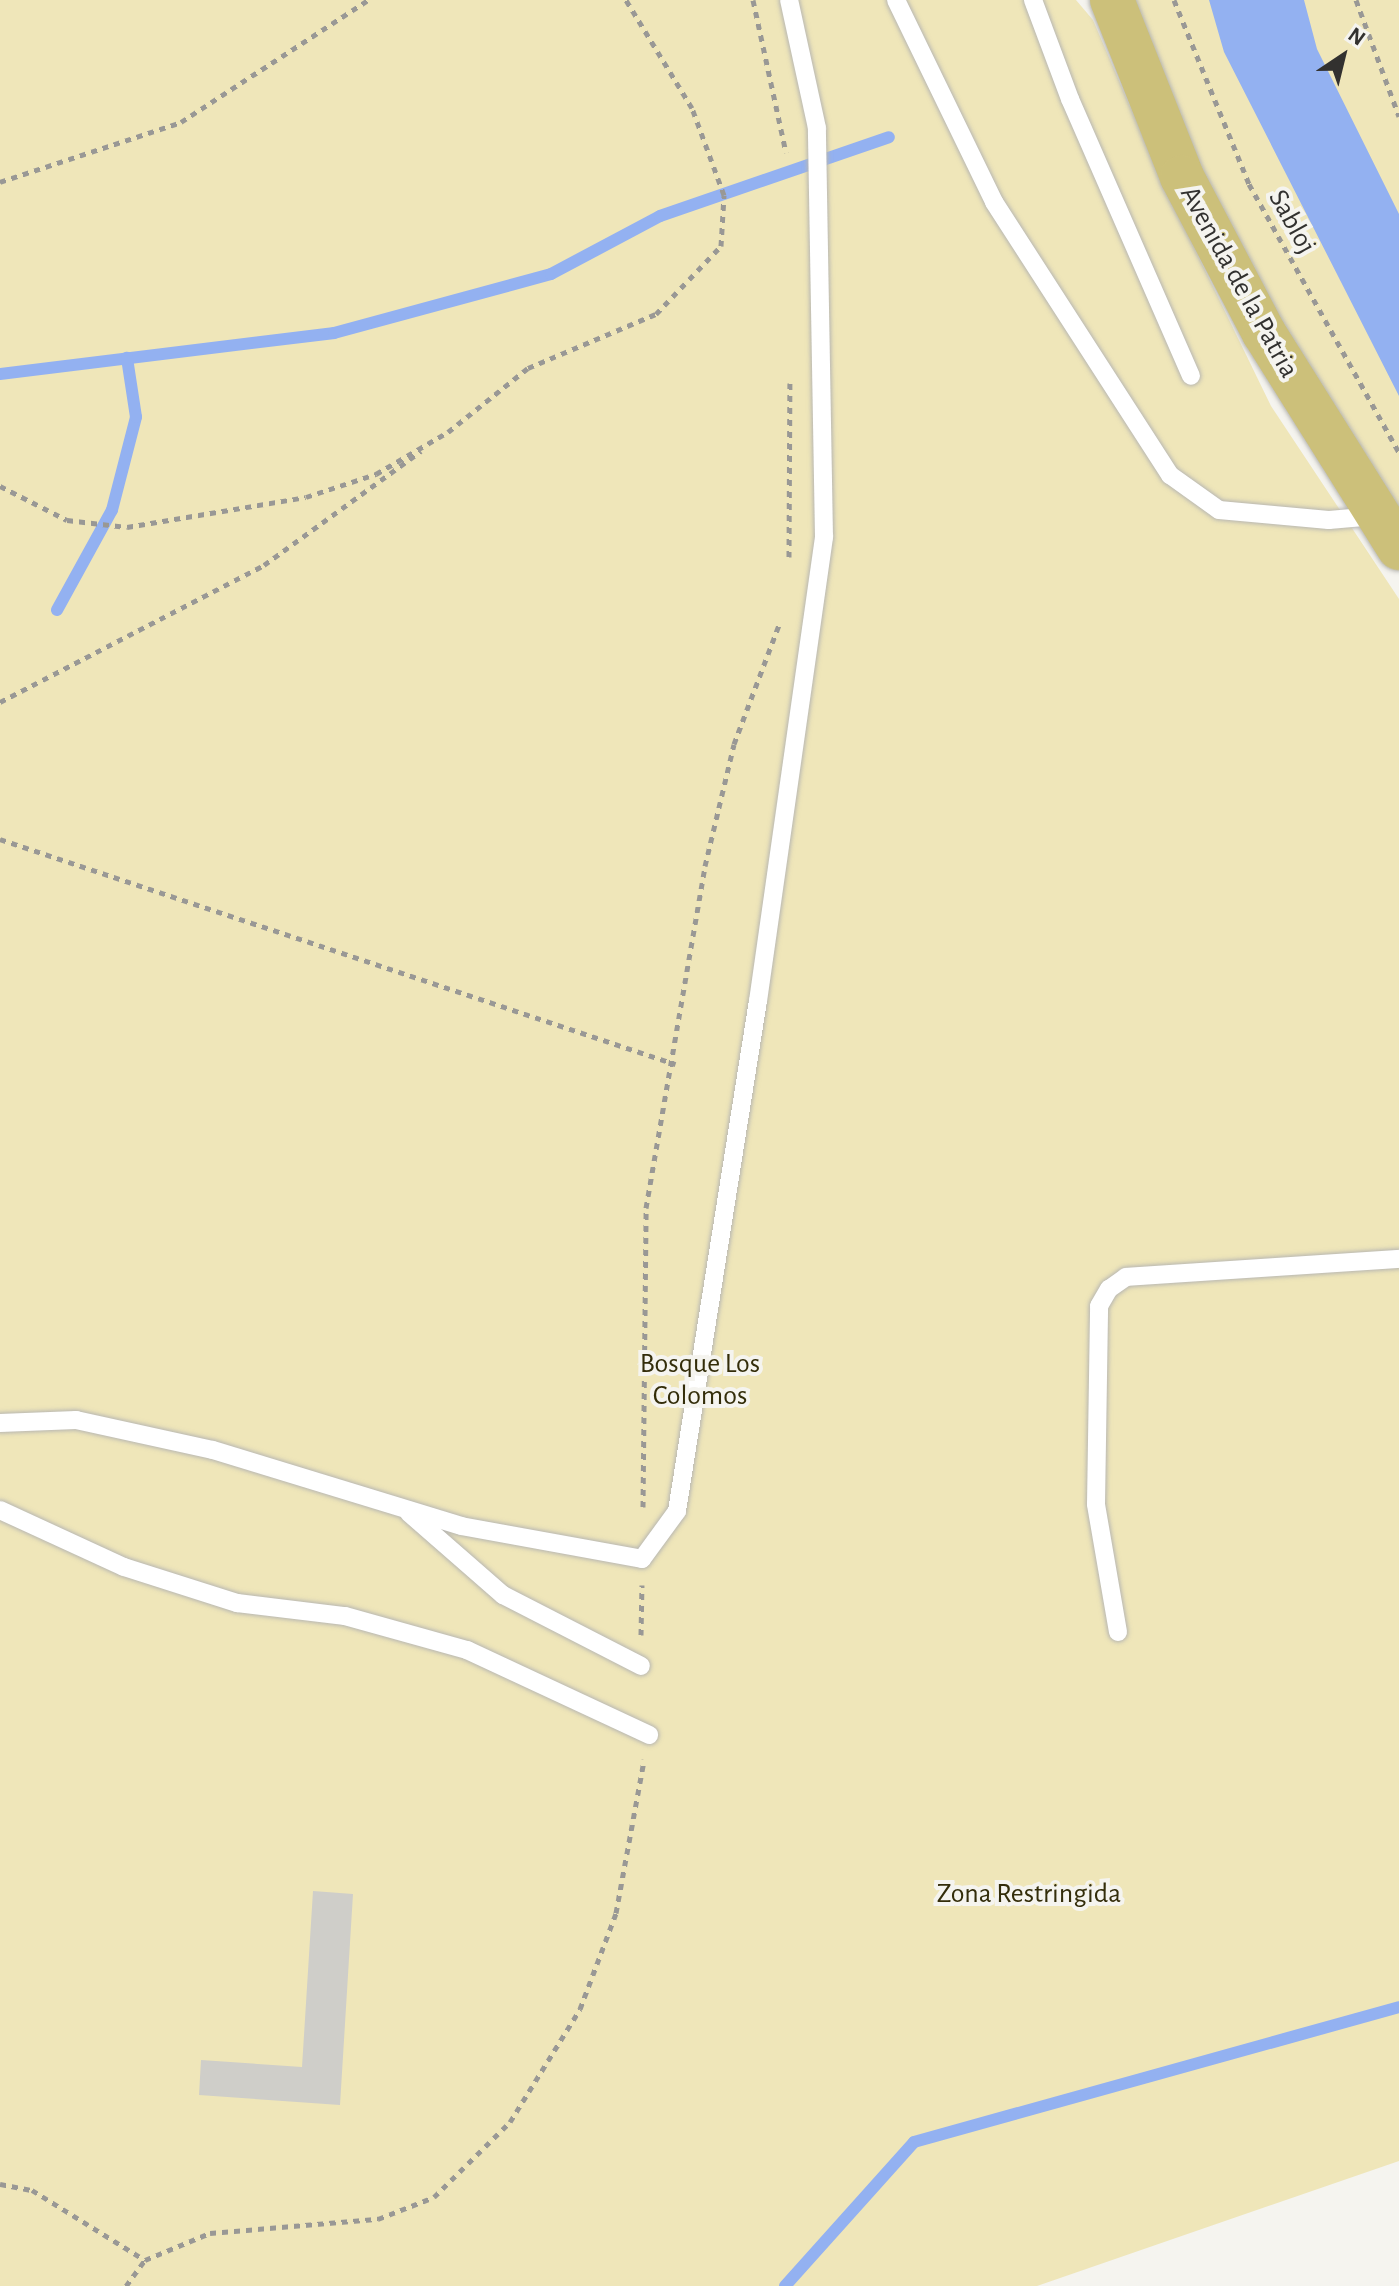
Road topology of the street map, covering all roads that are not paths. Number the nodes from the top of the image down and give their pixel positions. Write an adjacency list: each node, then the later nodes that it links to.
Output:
1 (789, 0): 9 (lane)
2 (896, 0): 6 (lane)
3 (1033, 0): 5 (lane)
4 (1112, 0): 6 (main road, Avenida de la Patria)
5 (1191, 376)
6 (1391, 531)
7 (1399, 1259): 11 (lane)
8 (0, 1423): 9 (lane)
9 (404, 1508): 12 (lane)
10 (0, 1510): 13 (lane)
11 (1118, 1632)
12 (641, 1666)
13 (649, 1735)

